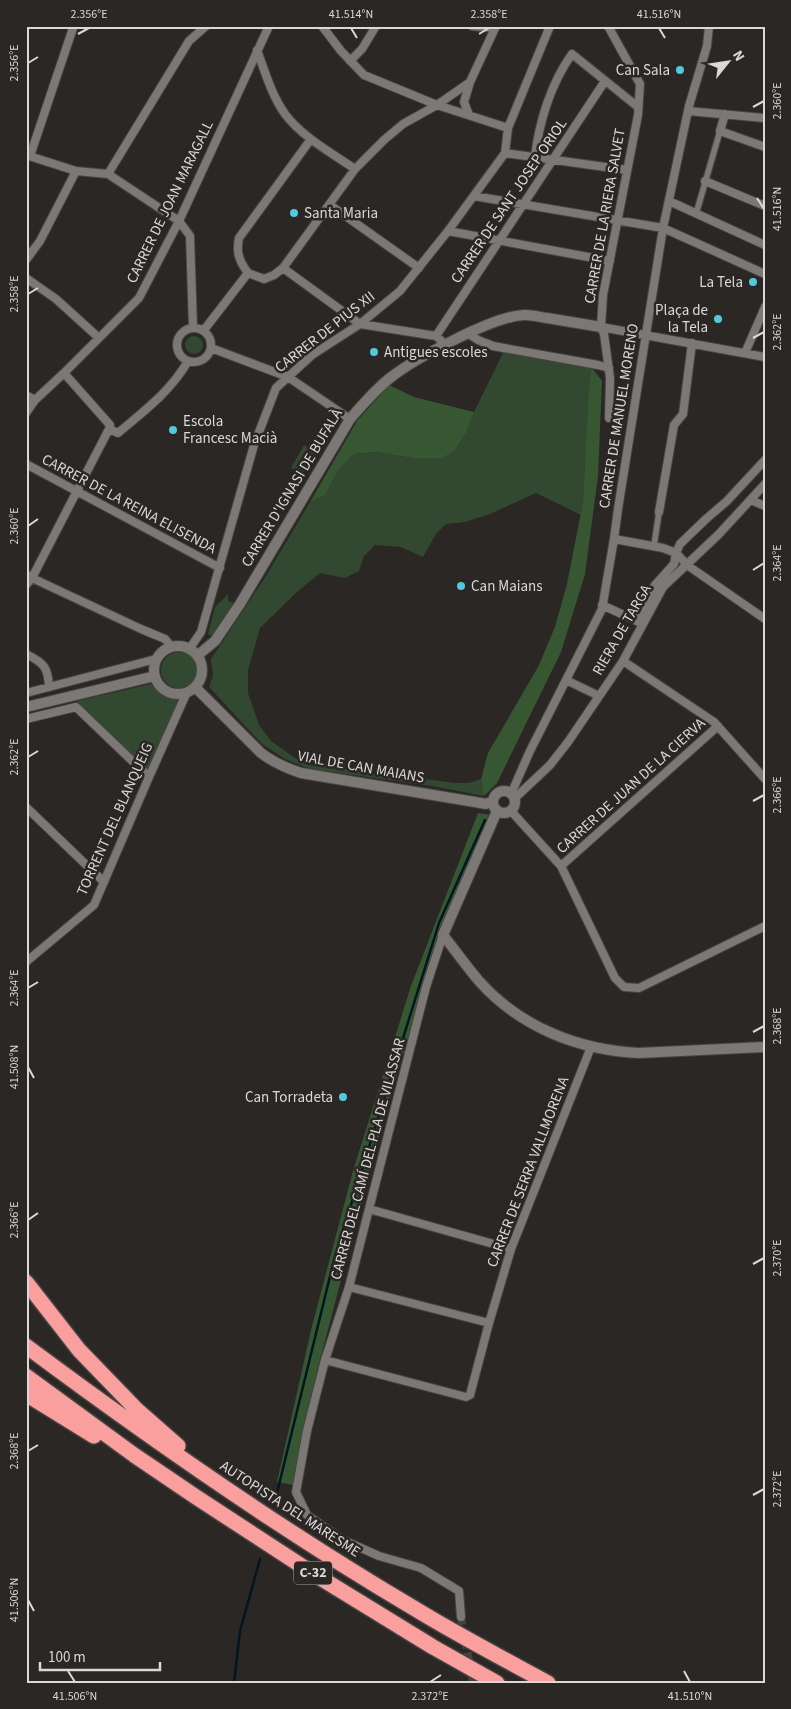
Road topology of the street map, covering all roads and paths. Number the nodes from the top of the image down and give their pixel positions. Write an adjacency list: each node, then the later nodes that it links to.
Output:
1 (206, 26): 32 (street)
2 (269, 26): 11 (street, CARRER DE JOAN MARAGALL)
3 (322, 26): 12 (street)
4 (376, 26): 12 (street)
5 (472, 26): 9 (street)
6 (550, 26): 21 (street)
7 (608, 26): 16 (street, CARRER DE LA RIERA SALVET)
8 (709, 26): 17 (street, CARRER DE MANUEL MORENO)
9 (495, 27): 14 (street)
10 (72, 28): 26 (street)
11 (257, 50): 23 (street); 40 (street, CARRER DE JOAN MARAGALL)
12 (350, 61): 15 (street)
13 (605, 81): 16 (street); 27 (street); 28 (street, CARRER DE SANT JOSEP ORIOL)
14 (470, 82): 15 (street); 19 (street)
15 (437, 105): 19 (street); 29 (street)
16 (638, 107): 30 (street, CARRER DE LA RIERA SALVET)
17 (688, 111): 18 (street); 35 (street, CARRER DE MANUEL MORENO)
18 (725, 114): 20 (street); 22 (street)
19 (469, 115): 21 (street)
20 (765, 118)
21 (508, 128): 25 (street)
22 (720, 131): 24 (street); 33 (street)
23 (311, 139): 29 (street); 50 (street)
24 (765, 147)
25 (505, 153): 27 (street); 34 (street, CARRER DE PIUS XII)
26 (28, 156): 31 (street)
27 (536, 157): 28 (street)
28 (554, 160): 30 (street); 37 (street, CARRER DE SANT JOSEP ORIOL)
29 (355, 169): 36 (street)
30 (627, 170): 41 (street, CARRER DE LA RIERA SALVET)
31 (76, 171): 32 (street); 46 (street)
32 (108, 174): 40 (street)
33 (705, 181): 38 (street); 39 (street)
34 (474, 196): 37 (street); 43 (street, CARRER DE PIUS XII)
35 (668, 201): 39 (street); 42 (street, CARRER DE MANUEL MORENO)
36 (330, 205): 48 (street); 49 (street)
37 (523, 205): 41 (street); 44 (street, CARRER DE SANT JOSEP ORIOL)
38 (765, 206)
39 (696, 214): 45 (street)
40 (180, 221): 56 (street); 61 (street, CARRER DE JOAN MARAGALL)
41 (617, 221): 42 (street); 47 (street, CARRER DE LA RIERA SALVET)
42 (663, 228): 51 (street); 59 (street, CARRER DE MANUEL MORENO)
43 (448, 231): 44 (street); 49 (street, CARRER DE PIUS XII)
44 (499, 241): 47 (street); 60 (street, CARRER DE SANT JOSEP ORIOL)
45 (765, 245)
46 (26, 260)
47 (610, 261): 55 (street, CARRER DE LA RIERA SALVET)
48 (283, 268): 50 (street); 54 (street)
49 (419, 268): 54 (street, CARRER DE PIUS XII)
50 (248, 273): 57 (street)
51 (765, 274)
52 (26, 278): 61 (street)
53 (765, 307): 65 (street)
54 (360, 324): 60 (street); 70 (street, CARRER DE PIUS XII)
55 (600, 326): 58 (street, CARRER D'IGNASI DE BUFALÀ); 59 (street); 68 (street, CARRER DE LA RIERA SALVET)
56 (193, 327): 57 (street); 67 (street)
57 (204, 330): 64 (street)
58 (469, 334): 63 (street, CARRER D'IGNASI DE BUFALÀ); 68 (street)
59 (646, 335): 62 (street); 84 (street, CARRER DE MANUEL MORENO)
60 (436, 336): 63 (street)
61 (99, 338): 69 (street, CARRER DE JOAN MARAGALL)
62 (692, 344): 65 (street); 83 (street)
63 (446, 345): 75 (street, CARRER D'IGNASI DE BUFALÀ)
64 (211, 348): 67 (street); 70 (street)
65 (746, 353): 66 (street)
66 (765, 357)
67 (188, 361): 76 (street)
68 (609, 368): 74 (street, CARRER DE LA RIERA SALVET)
69 (64, 373): 72 (street, CARRER DE JOAN MARAGALL); 76 (street)
70 (288, 377): 75 (street); 88 (street, CARRER DE PIUS XII)
71 (26, 395): 72 (street)
72 (35, 400): 73 (street, CARRER DE JOAN MARAGALL)
73 (26, 413)
74 (609, 418)
75 (350, 419): 95 (street, CARRER D'IGNASI DE BUFALÀ)
76 (110, 429): 80 (street)
77 (765, 460): 86 (street)
78 (26, 464): 80 (street, CARRER DE LA REINA ELISENDA)
79 (765, 484): 81 (street, RIERA DE TARGA)
80 (77, 491): 88 (street, CARRER DE LA REINA ELISENDA); 89 (street)
81 (752, 500): 82 (street); 87 (street, RIERA DE TARGA)
82 (765, 506)
83 (659, 512): 85 (street)
84 (614, 539): 85 (street); 91 (street, CARRER DE MANUEL MORENO)
85 (654, 546): 86 (street)
86 (676, 553): 87 (street); 93 (street)
87 (687, 565): 92 (street); 93 (street, RIERA DE TARGA)
88 (220, 568): 95 (street, CARRER DE PIUS XII)
89 (29, 576): 90 (street); 94 (street)
90 (26, 585)
91 (602, 605): 93 (street); 100 (street, CARRER DE MANUEL MORENO)
92 (765, 619)
93 (640, 622): 98 (street, RIERA DE TARGA)
94 (171, 646): 95 (street); 97 (street)
95 (194, 652): 102 (street)
96 (26, 654): 101 (street)
97 (156, 659): 99 (street); 101 (street)
98 (623, 661): 104 (street, RIERA DE TARGA); 107 (street)
99 (155, 676): 102 (street); 105 (street)
100 (566, 680): 104 (street); 110 (street, CARRER DE MANUEL MORENO)
101 (49, 687): 103 (street)
102 (191, 690): 108 (street, TORRENT DEL BLANQUEIG); 111 (street, VIAL DE CAN MAIANS)
103 (26, 693)
104 (599, 696): 110 (street, RIERA DE TARGA)
105 (26, 707)
106 (26, 719): 108 (street)
107 (718, 726): 109 (street); 114 (street, CARRER DE JUAN DE LA CIERVA)
108 (149, 777): 115 (street, TORRENT DEL BLANQUEIG)
109 (765, 779)
110 (512, 797): 111 (street); 113 (street)
111 (495, 806): 113 (street); 117 (street)
112 (26, 807): 115 (street)
113 (511, 811): 114 (street)
114 (561, 866): 116 (street)
115 (104, 882): 119 (street, TORRENT DEL BLANQUEIG)
116 (765, 926)
117 (444, 935): 121 (street); 123 (street, CARRER DEL CAMÍ DEL PLA DE VILASSAR)
118 (26, 950): 119 (street)
119 (33, 956): 120 (street, TORRENT DEL BLANQUEIG)
120 (26, 962)
121 (591, 1047): 122 (street); 124 (street, CARRER DE SERRA VALLMORENA)
122 (765, 1047)
123 (369, 1209): 124 (street); 126 (street, CARRER DEL CAMÍ DEL PLA DE VILASSAR)
124 (511, 1248): 127 (street, CARRER DE SERRA VALLMORENA)
125 (26, 1282): 133 (highway)
126 (349, 1287): 127 (street); 129 (street, CARRER DEL CAMÍ DEL PLA DE VILASSAR)
127 (489, 1323): 129 (street, CARRER DE SERRA VALLMORENA)
128 (26, 1346): 133 (highway, AUTOPISTA DEL MARESME / C-32)
129 (325, 1360): 134 (street, CARRER DEL CAMÍ DEL PLA DE VILASSAR)
130 (26, 1376): 132 (highway, C-32)
131 (26, 1394): 132 (highway, C-32)
132 (134, 1455): 135 (highway, C-32)
133 (226, 1489): 136 (highway, AUTOPISTA DEL MARESME / C-32)
134 (461, 1617)
135 (497, 1683)
136 (548, 1683)

